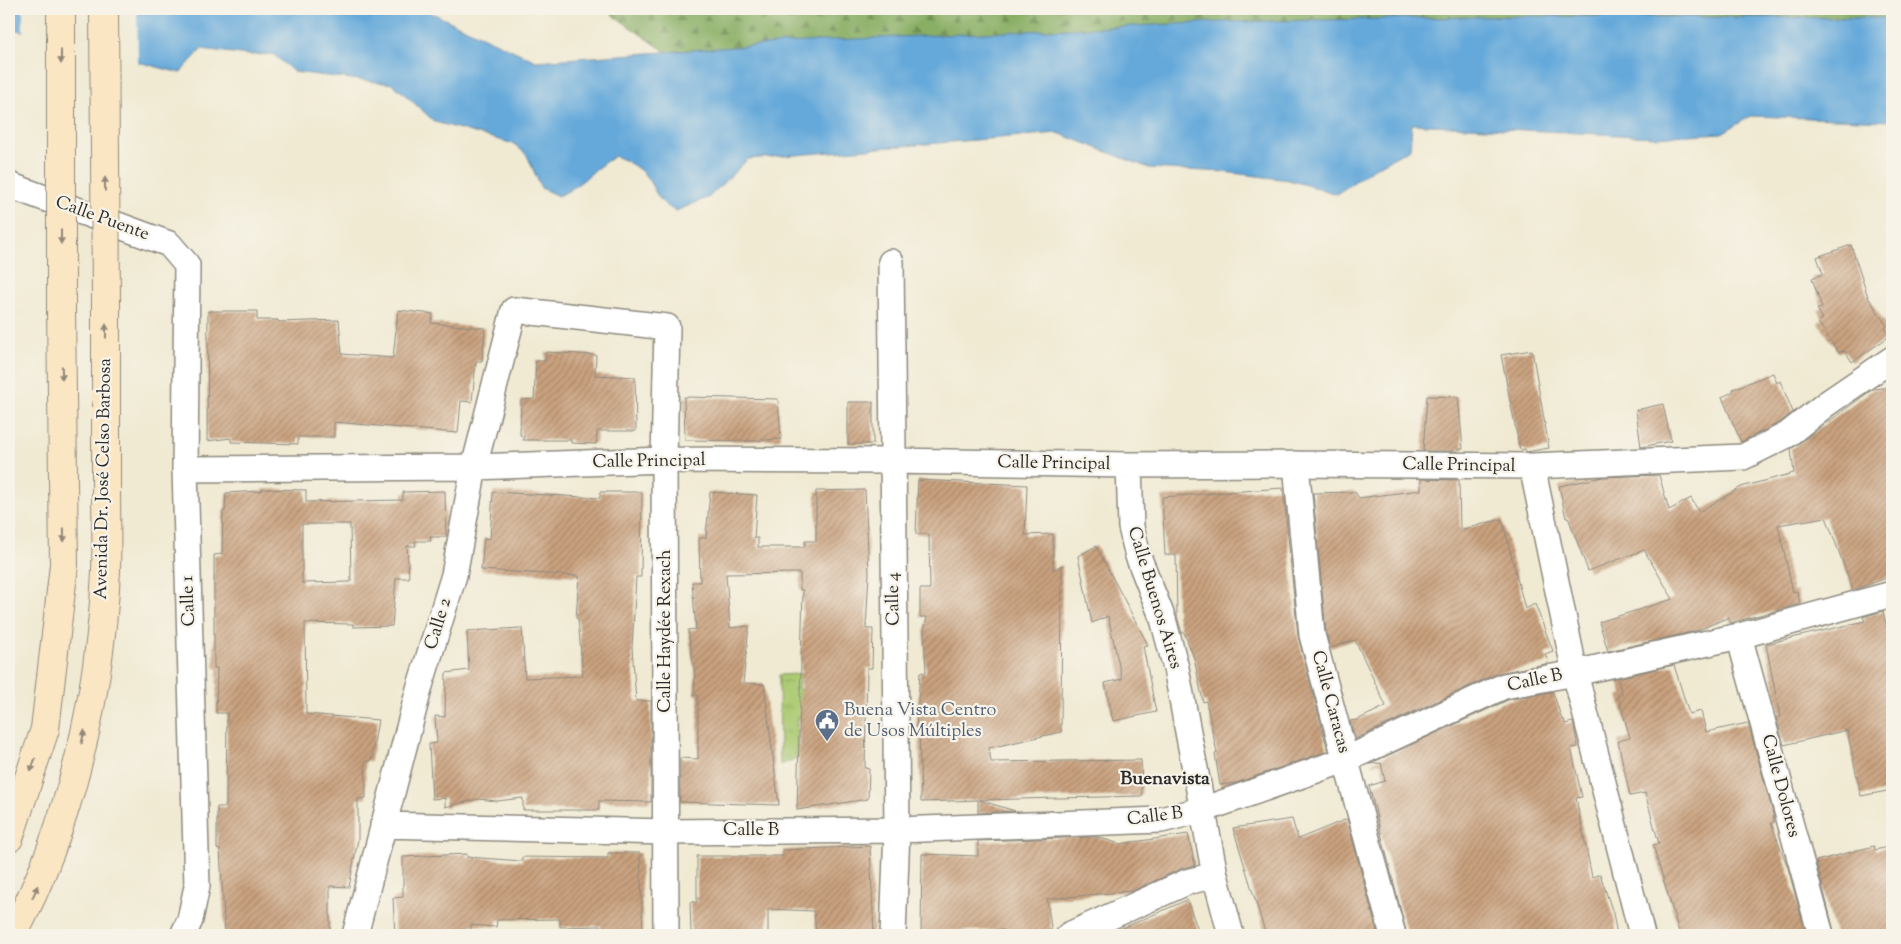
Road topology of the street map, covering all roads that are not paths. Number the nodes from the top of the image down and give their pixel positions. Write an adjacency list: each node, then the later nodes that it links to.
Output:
1 (61, 9): 23 (street, one-way to 23, bridge)
2 (104, 9): 25 (street, Avenida Dr. José Celso Barbosa, one-way to 2, bridge)
3 (9, 185): 5 (street, Calle Puente)
4 (891, 262): 9 (street, Calle 4)
5 (187, 265): 14 (street, Calle 1)
6 (514, 310): 8 (street, Calle Haydée Rexach); 13 (street, Calle 2)
7 (1892, 359): 12 (street, Calle Principal)
8 (664, 460): 9 (street, Calle Principal); 13 (street, Calle Principal); 22 (street, Calle Haydée Rexach)
9 (892, 461): 11 (street, Calle Principal); 21 (street, Calle 4)
10 (1296, 464): 11 (street, Calle Principal); 12 (street, Calle Principal); 18 (street, Calle Caracas)
11 (1129, 465): 19 (street, Calle Buenos Aires)
12 (1532, 466): 17 (street)
13 (474, 467): 14 (street, Calle Principal); 20 (street, Calle 2)
14 (185, 469): 26 (street, Calle 1)
15 (1892, 594): 16 (street, Calle B)
16 (1739, 636): 17 (street, Calle B); 34 (street, Calle Dolores)
17 (1576, 673): 18 (street, Calle B); 33 (street)
18 (1345, 760): 19 (street, Calle B); 32 (street, Calle Caracas)
19 (1204, 809): 21 (street, Calle B); 24 (street, Calle Buenos Aires)
20 (383, 825): 22 (street, Calle B); 27 (street, Calle 2)
21 (897, 830): 22 (street, Calle B); 29 (street, Calle 4)
22 (667, 832): 28 (street, Calle Haydée Rexach)
23 (9, 838)
24 (1215, 875): 30 (street); 31 (street, Calle Buenos Aires)
25 (13, 935)
26 (183, 935)
27 (355, 935)
28 (666, 935)
29 (893, 935)
30 (1069, 935)
31 (1230, 935)
32 (1393, 935)
33 (1642, 935)
34 (1821, 935)

